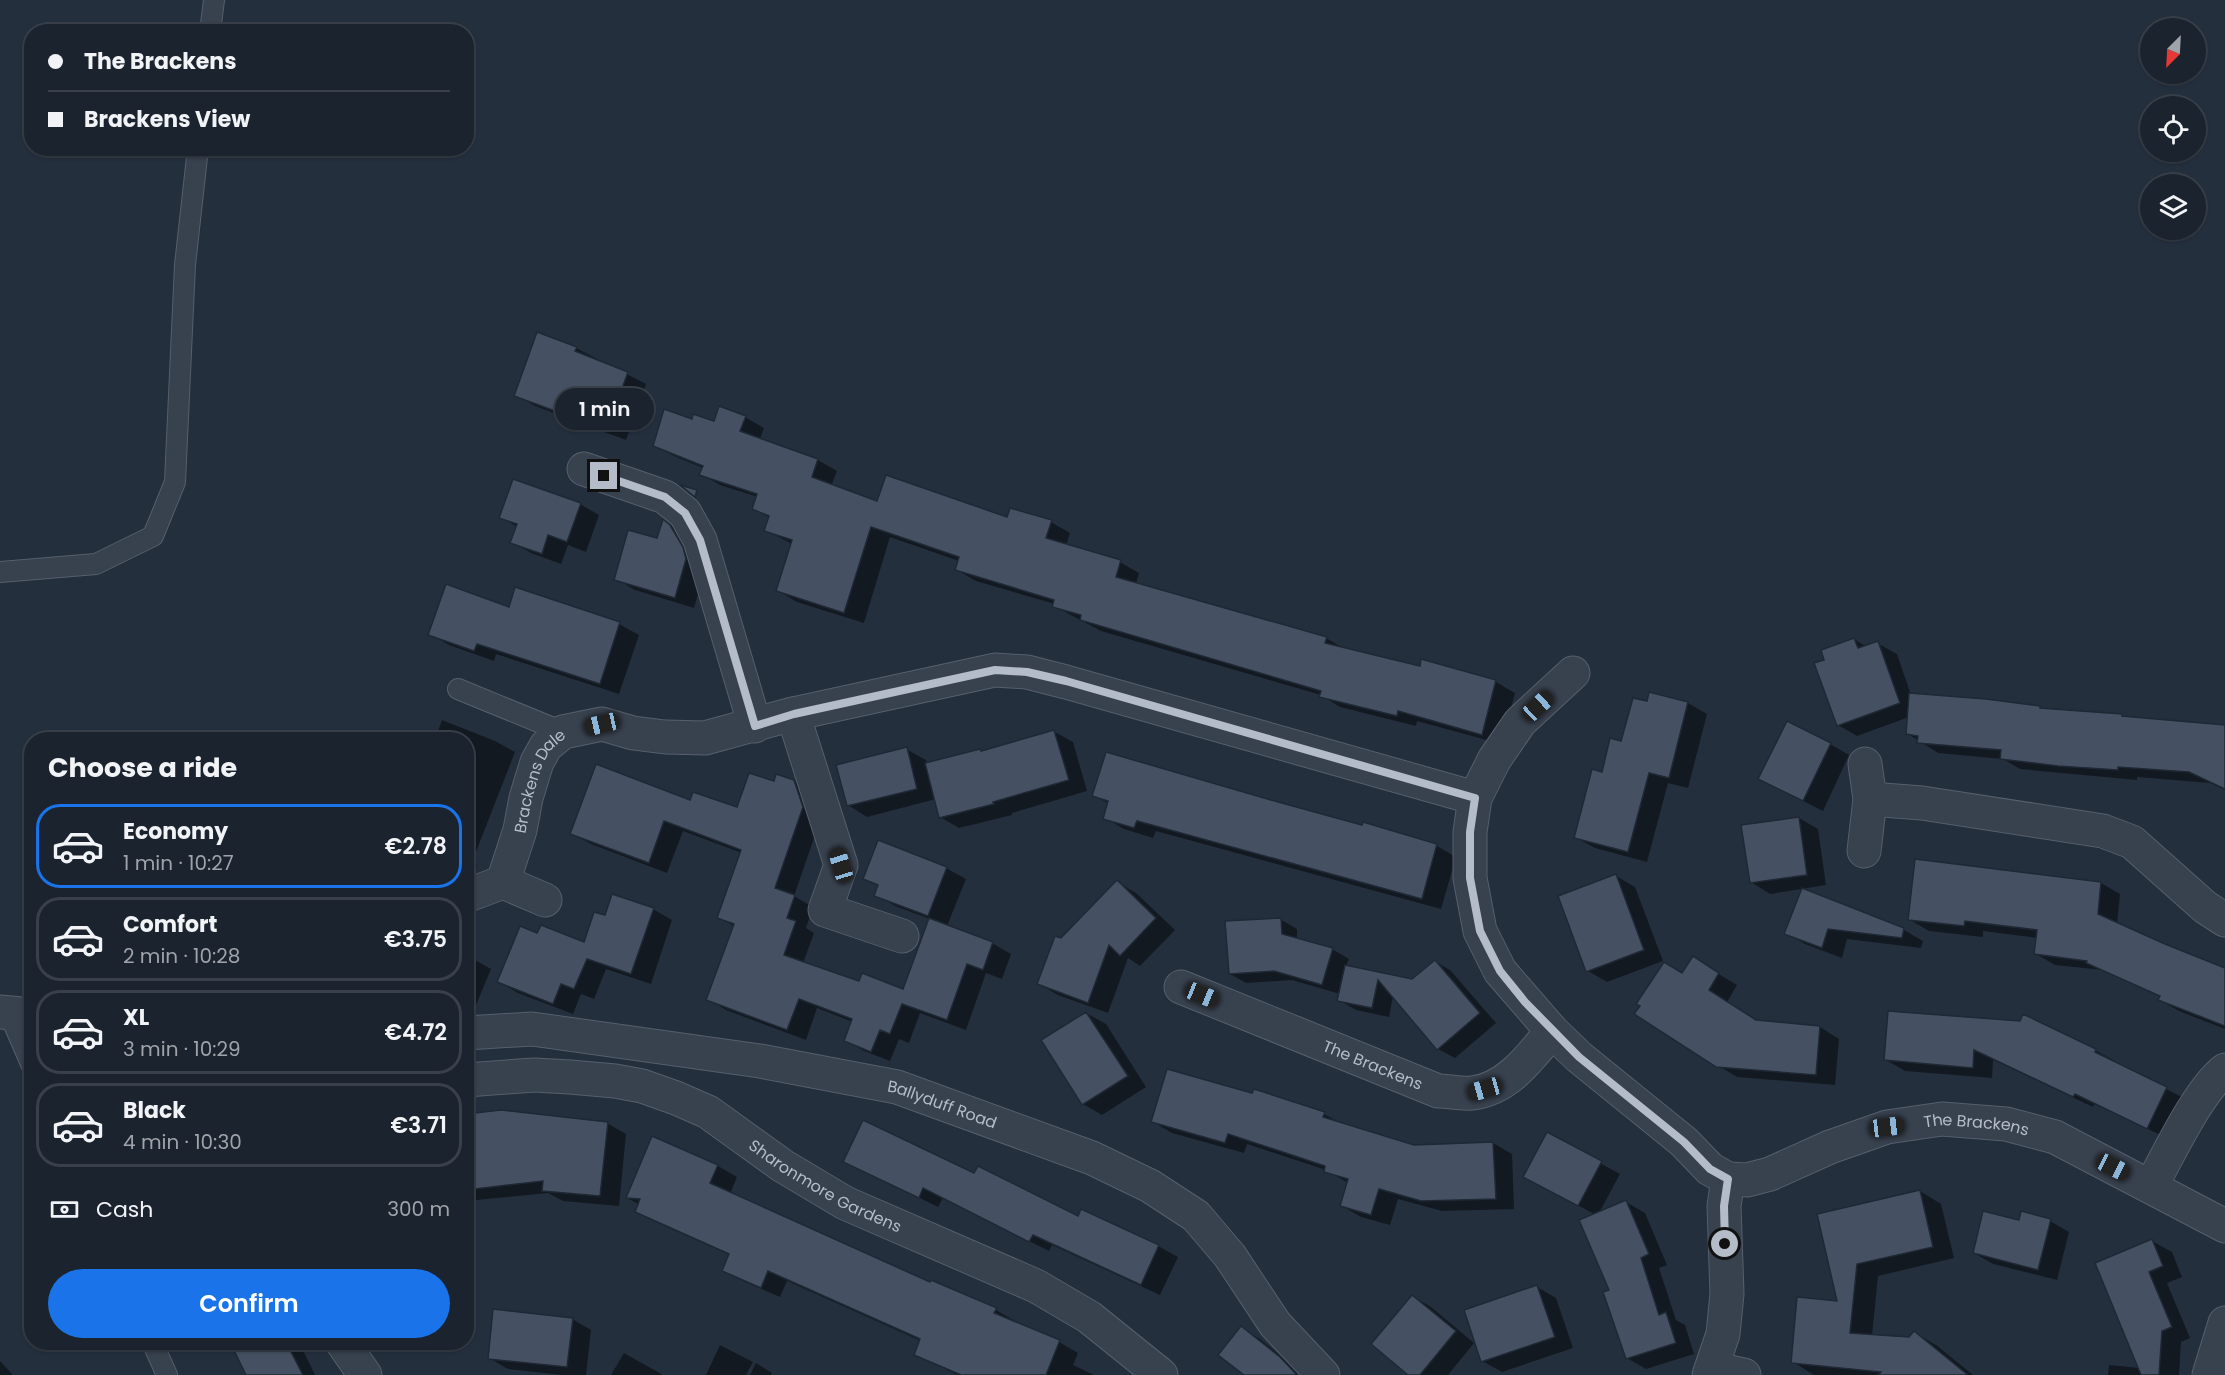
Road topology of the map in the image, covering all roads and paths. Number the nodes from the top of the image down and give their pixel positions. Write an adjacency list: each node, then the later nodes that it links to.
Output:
1 (214, 0): 2 (lane)
2 (211, 24)
3 (197, 156): 5 (lane)
4 (584, 469): 9 (street)
5 (0, 572)
6 (1573, 673): 12 (street)
7 (458, 689): 10 (lane)
8 (794, 714): 9 (street); 12 (street); 19 (street)
9 (755, 726): 10 (street, Brackens Dale)
10 (563, 732): 15 (street, Brackens Dale)
11 (1865, 764): 13 (street)
12 (1475, 798): 22 (street)
13 (1870, 799): 14 (street); 18 (street)
14 (1864, 851)
15 (503, 882): 16 (street); 17 (street)
16 (474, 893)
17 (545, 900)
18 (2225, 920)
19 (902, 936)
20 (1181, 987): 22 (street, The Brackens)
21 (14, 1013): 24 (lane)
22 (1552, 1031): 27 (street)
23 (474, 1033): 37 (street, Ballyduff Road)
24 (24, 1042)
25 (2225, 1070): 28 (street)
26 (474, 1079): 36 (street, Sharonmore Gardens)
27 (1728, 1179): 28 (street, The Brackens); 33 (street)
28 (2151, 1186): 29 (street, The Brackens)
29 (2225, 1226)
30 (2225, 1323): 39 (street)
31 (156, 1350): 34 (lane)
32 (348, 1350): 35 (street)
33 (1710, 1372): 38 (street)
34 (167, 1375)
35 (365, 1375)
36 (1161, 1375)
37 (1323, 1375)
38 (1744, 1375)
39 (2209, 1375)

